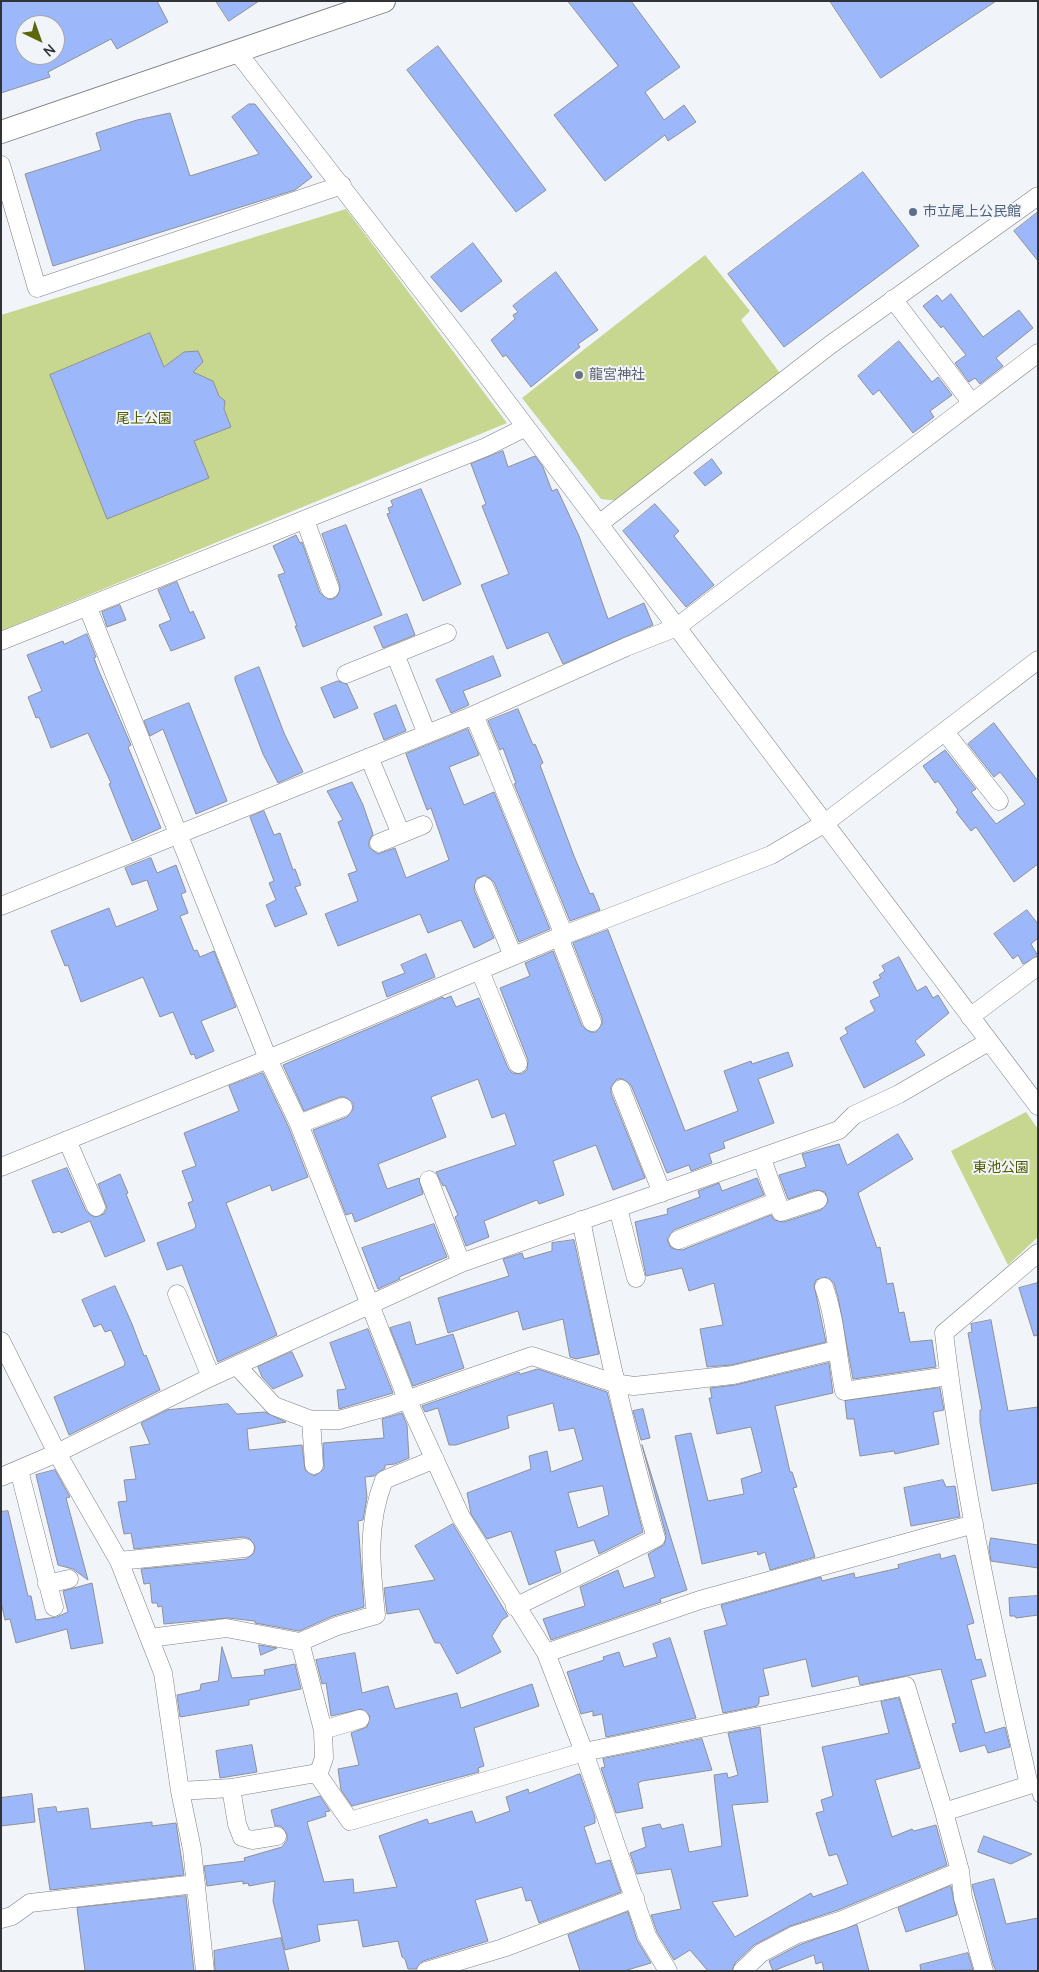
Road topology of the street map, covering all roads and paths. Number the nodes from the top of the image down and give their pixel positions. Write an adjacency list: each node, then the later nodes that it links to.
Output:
1 (384, 1): 2 (street)
2 (238, 53): 3 (street); 5 (street)
3 (1, 132)
4 (1, 165): 5 (street)
5 (342, 185): 10 (street)
6 (1038, 196): 7 (street)
7 (893, 299): 9 (street); 12 (street)
8 (1038, 353): 9 (street)
9 (971, 402): 15 (street)
10 (526, 427): 11 (street); 12 (street)
11 (305, 520): 13 (street); 14 (street)
12 (599, 524): 15 (street)
13 (330, 589)
14 (88, 608): 17 (street); 29 (street)
15 (677, 627): 21 (street); 26 (street)
16 (446, 633): 18 (street)
17 (1, 642)
18 (395, 654): 20 (street); 23 (street)
19 (1038, 660): 22 (street)
20 (346, 674)
21 (474, 715): 23 (street); 33 (street)
22 (944, 732): 25 (street); 26 (street)
23 (427, 734): 24 (street)
24 (368, 757): 28 (street); 29 (street)
25 (998, 801)
26 (825, 823): 33 (street); 37 (street)
27 (423, 825): 28 (street)
28 (401, 834): 30 (street)
29 (177, 836): 32 (street); 40 (street)
30 (379, 843)
31 (484, 886): 34 (street)
32 (1, 906)
33 (562, 936): 34 (street); 38 (street)
34 (513, 956): 36 (street)
35 (1038, 966): 37 (street)
36 (480, 970): 40 (street); 41 (street)
37 (970, 1016): 39 (street)
38 (592, 1022)
39 (988, 1042): 43 (street); 47 (street)
40 (268, 1059): 45 (street); 46 (street)
41 (518, 1064)
42 (621, 1089): 50 (street)
43 (1038, 1106)
44 (343, 1108): 45 (street)
45 (299, 1124): 62 (street)
46 (67, 1140): 48 (street); 53 (street)
47 (762, 1159): 50 (street); 52 (street)
48 (1, 1166)
49 (429, 1180): 58 (street)
50 (662, 1193): 54 (street)
51 (818, 1200): 52 (street)
52 (776, 1202): 56 (street)
53 (96, 1207)
54 (618, 1208): 55 (street); 59 (street)
55 (582, 1220): 58 (street); 68 (street)
56 (678, 1240)
57 (1038, 1254): 67 (street)
58 (461, 1263): 62 (street)
59 (636, 1278)
60 (824, 1287): 64 (street)
61 (178, 1294): 66 (street)
62 (368, 1304): 65 (street); 69 (street)
63 (1, 1341): 71 (street)
64 (836, 1350): 67 (street); 68 (street)
65 (237, 1366): 66 (street); 70 (street)
66 (210, 1373): 71 (street)
67 (949, 1376): 76 (street)
68 (614, 1383): 69 (street); 82 (street)
69 (406, 1399): 70 (street); 72 (street)
70 (311, 1420): 73 (street)
71 (57, 1453): 74 (street); 78 (street)
72 (435, 1459): 82 (street); 84 (street)
73 (314, 1465)
74 (19, 1470): 75 (street); 80 (street)
75 (1, 1477)
76 (974, 1524): 85 (street); 90 (street)
77 (245, 1548): 78 (street)
78 (119, 1561): 83 (street)
79 (69, 1579): 80 (street)
80 (47, 1584): 81 (street)
81 (54, 1607)
82 (515, 1607): 85 (street)
83 (150, 1638): 84 (street); 92 (street)
84 (300, 1642): 87 (street)
85 (546, 1653): 88 (street)
86 (360, 1719): 87 (street)
87 (323, 1730): 89 (street)
88 (584, 1752): 89 (street); 93 (street); 97 (street)
89 (318, 1775): 91 (street)
90 (1035, 1787): 93 (street)
91 (231, 1788): 92 (street); 94 (street)
92 (180, 1791): 96 (street)
93 (944, 1812): 95 (street)
94 (278, 1836)
95 (960, 1871): 102 (street); 103 (street)
96 (196, 1884): 98 (street); 99 (street)
97 (635, 1898): 100 (street); 101 (street)
98 (1, 1919)
99 (205, 1971)
100 (426, 1971)
101 (668, 1971)
102 (742, 1971)
103 (984, 1971)

